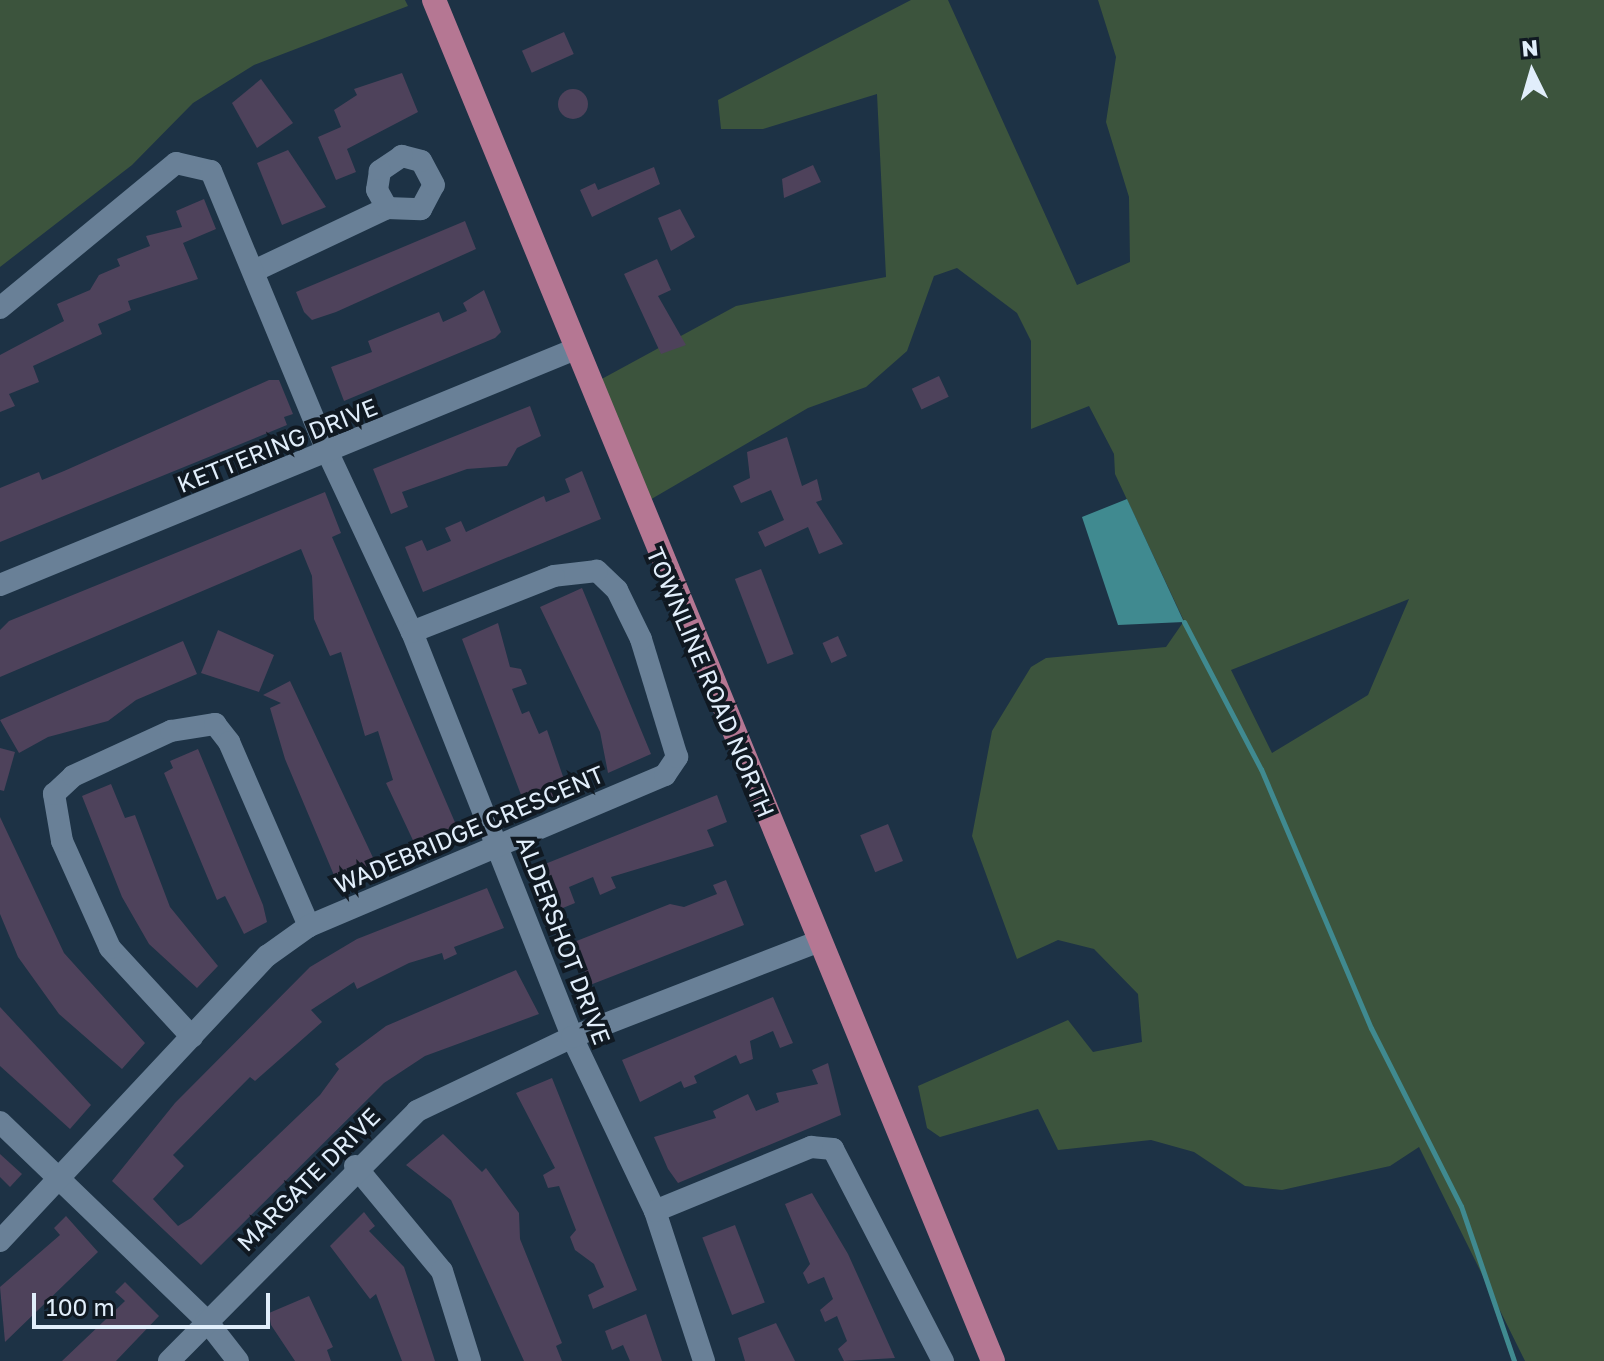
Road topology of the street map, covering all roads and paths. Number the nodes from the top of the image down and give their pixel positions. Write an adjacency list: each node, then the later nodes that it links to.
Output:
1 (434, 0): 5 (main road, TOWNLINE ROAD NORTH)
2 (387, 208): 3 (street)
3 (256, 270): 4 (street, ALDERSHOT DRIVE); 6 (street, ALDERSHOT DRIVE)
4 (0, 308)
5 (573, 350): 6 (street, KETTERING DRIVE); 11 (main road, TOWNLINE ROAD NORTH)
6 (328, 453): 7 (street, KETTERING DRIVE); 8 (street, ALDERSHOT DRIVE)
7 (0, 585)
8 (412, 632): 9 (street, ALDERSHOT DRIVE); 9 (street, WADEBRIDGE CRESCENT)
9 (499, 844): 10 (street, WADEBRIDGE CRESCENT); 13 (street, ALDERSHOT DRIVE)
10 (309, 926): 12 (street, WADEBRIDGE CRESCENT); 12 (street)
11 (819, 941): 13 (street, MARGATE DRIVE); 25 (main road, TOWNLINE ROAD NORTH)
12 (192, 1037): 16 (street, WADEBRIDGE CRESCENT)
13 (572, 1037): 15 (street, MARGATE DRIVE); 17 (street, ALDERSHOT DRIVE)
14 (0, 1122): 16 (street)
15 (355, 1166): 19 (street, MARGATE DRIVE); 22 (street)
16 (63, 1178): 18 (street, WADEBRIDGE CRESCENT); 19 (street)
17 (655, 1211): 23 (street, ALDERSHOT DRIVE); 24 (street)
18 (0, 1241)
19 (206, 1320): 20 (street, MARGATE DRIVE); 21 (street)
20 (169, 1361)
21 (238, 1361)
22 (470, 1361)
23 (704, 1361)
24 (943, 1361)
25 (993, 1361)

